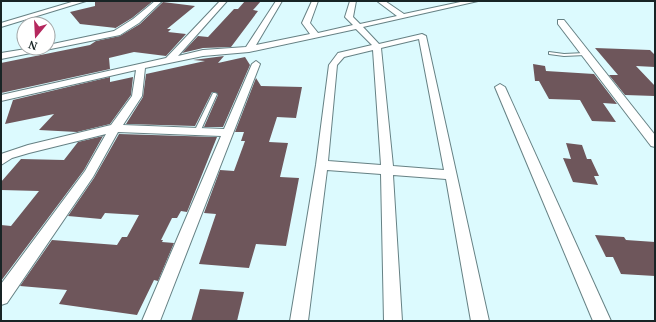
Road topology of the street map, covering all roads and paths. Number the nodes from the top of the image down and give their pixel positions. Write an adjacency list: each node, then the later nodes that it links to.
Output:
1 (83, 1): 13 (street)
2 (159, 1): 17 (street)
3 (224, 1): 23 (street)
4 (279, 1): 18 (street)
5 (315, 1): 15 (street)
6 (353, 1): 14 (street)
7 (380, 1): 11 (street)
8 (429, 1): 10 (street)
9 (475, 1): 10 (street)
10 (441, 8): 11 (street)
11 (402, 16): 14 (street)
12 (561, 22): 21 (street)
13 (1, 24)
14 (358, 26): 15 (street); 16 (street)
15 (316, 36): 18 (street)
16 (376, 45): 34 (street); 35 (street); 36 (street)
17 (56, 46)
18 (248, 49): 23 (street)
19 (16, 53): 22 (street)
20 (551, 53): 21 (lane)
21 (585, 54): 32 (street)
22 (1, 56)
23 (169, 60): 25 (street)
24 (256, 64): 31 (street)
25 (141, 67): 28 (street); 29 (street)
26 (500, 87): 42 (street)
27 (215, 94): 30 (lane)
28 (1, 98)
29 (115, 128): 30 (street); 33 (street); 37 (street)
30 (198, 132): 31 (street)
31 (228, 133): 38 (street)
32 (655, 143)
33 (1, 161)
34 (322, 165): 35 (street); 39 (street)
35 (387, 170): 36 (street); 40 (street)
36 (451, 175): 41 (street)
37 (1, 297)
38 (151, 321)
39 (299, 321)
40 (393, 321)
41 (480, 321)
42 (602, 321)

